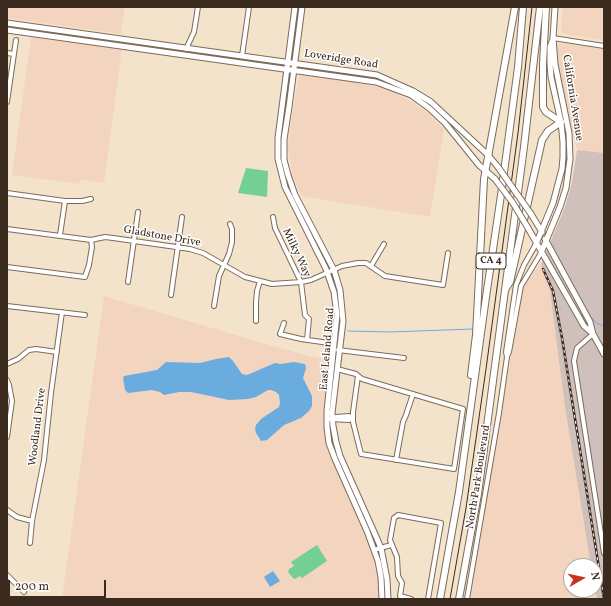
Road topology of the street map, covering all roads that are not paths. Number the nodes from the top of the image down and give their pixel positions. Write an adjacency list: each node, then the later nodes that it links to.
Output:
1 (198, 7): 17 (street)
2 (249, 7): 20 (street)
3 (295, 7): 21 (main road, East Leland Road)
4 (302, 7): 22 (main road, East Leland Road)
5 (515, 7): 28 (highway)
6 (523, 7): 78 (highway, CA 4)
7 (540, 7): 56 (highway, CA 4)
8 (546, 7): 27 (highway)
9 (555, 7): 12 (main road, California Avenue)
10 (7, 23): 14 (main road, Loveridge Road)
11 (7, 30): 16 (main road, Loveridge Road)
12 (553, 38): 15 (street); 27 (main road, California Avenue); 41 (main road, California Avenue)
13 (16, 40): 19 (street)
14 (142, 42): 16 (main road); 17 (main road, Loveridge Road)
15 (604, 46)
16 (139, 48): 23 (main road, Loveridge Road)
17 (186, 49): 20 (main road, Loveridge Road)
18 (7, 53): 19 (street)
19 (14, 54): 25 (street)
20 (242, 56): 21 (main road, Loveridge Road)
21 (287, 62): 22 (main road, Loveridge Road); 23 (main road, East Leland Road)
22 (295, 63): 24 (main road, East Leland Road); 28 (main road, Loveridge Road)
23 (286, 69): 24 (main road, Loveridge Road); 52 (main road, East Leland Road)
24 (294, 70): 29 (main road, Loveridge Road); 51 (main road, East Leland Road)
25 (9, 74): 26 (street)
26 (7, 102)
27 (561, 122): 38 (main road, California Avenue); 56 (highway)
28 (488, 155): 29 (highway); 38 (main road, Loveridge Road, bridge)
29 (486, 171): 44 (main road, Loveridge Road, bridge); 78 (highway)
30 (7, 193): 32 (street)
31 (91, 199): 32 (street)
32 (65, 201): 39 (street)
33 (138, 212): 42 (street)
34 (182, 217): 45 (street)
35 (273, 217): 55 (street, Milky Way)
36 (230, 224): 48 (street)
37 (7, 229): 39 (street, Gladstone Drive)
38 (541, 231): 41 (main road, Loveridge Road); 44 (main road, California Avenue)
39 (60, 235): 40 (street, Gladstone Drive)
40 (91, 240): 42 (street, Gladstone Drive); 50 (street)
41 (546, 240): 47 (main road, California Avenue); 64 (main road, Loveridge Road)
42 (134, 241): 45 (street, Gladstone Drive); 54 (street)
43 (384, 244): 49 (street)
44 (536, 244): 47 (main road, Loveridge Road); 71 (street, North Park Boulevard)
45 (178, 248): 48 (street, Gladstone Drive); 57 (street)
46 (448, 253): 49 (street, Gladstone Drive)
47 (541, 253): 64 (main road, Loveridge Road); 71 (street, North Park Boulevard)
48 (224, 265): 53 (street, Gladstone Drive); 59 (street)
49 (371, 266): 51 (street, Gladstone Drive)
50 (7, 267)
51 (334, 270): 52 (street, Gladstone Drive); 68 (main road, East Leland Road)
52 (328, 273): 55 (street, Gladstone Drive); 67 (main road, East Leland Road)
53 (260, 281): 55 (street, Gladstone Drive); 62 (street)
54 (128, 282)
55 (301, 282): 65 (street, Milky Way)
56 (504, 291): 98 (highway, CA 4)
57 (171, 295)
58 (7, 306): 60 (street)
59 (214, 306)
60 (62, 312): 61 (street); 69 (street, Woodland Drive)
61 (85, 315)
62 (256, 321)
63 (284, 323): 65 (street)
64 (593, 334): 70 (main road, Loveridge Road); 90 (street)
65 (307, 340): 66 (street)
66 (329, 343)
67 (334, 349): 68 (street); 80 (main road, East Leland Road)
68 (340, 350): 72 (street); 74 (main road, East Leland Road)
69 (57, 352): 73 (street); 85 (street, Woodland Drive)
70 (604, 354)
71 (507, 357): 99 (street, North Park Boulevard)
72 (404, 358)
73 (7, 364)
74 (337, 369): 75 (street); 81 (main road, East Leland Road)
75 (358, 376): 77 (street); 79 (street)
76 (7, 380): 82 (street)
77 (413, 394): 83 (street); 83 (street)
78 (470, 416): 97 (highway, CA 4)
79 (353, 418): 81 (street); 83 (street)
80 (327, 419): 81 (street); 89 (main road, East Leland Road)
81 (333, 419): 88 (main road, East Leland Road)
82 (7, 438)
83 (396, 460)
84 (7, 510): 85 (street)
85 (32, 520): 86 (street, Woodland Drive)
86 (30, 543)
87 (391, 545): 88 (street); 95 (street); 96 (street)
88 (380, 548): 89 (street); 94 (main road, East Leland Road)
89 (374, 550): 93 (main road, East Leland Road)
90 (604, 554)
91 (7, 576): 92 (street)
92 (24, 592)
93 (382, 599)
94 (388, 599)
95 (411, 599)
96 (428, 599)
97 (440, 599)
98 (459, 599)
99 (467, 599)

